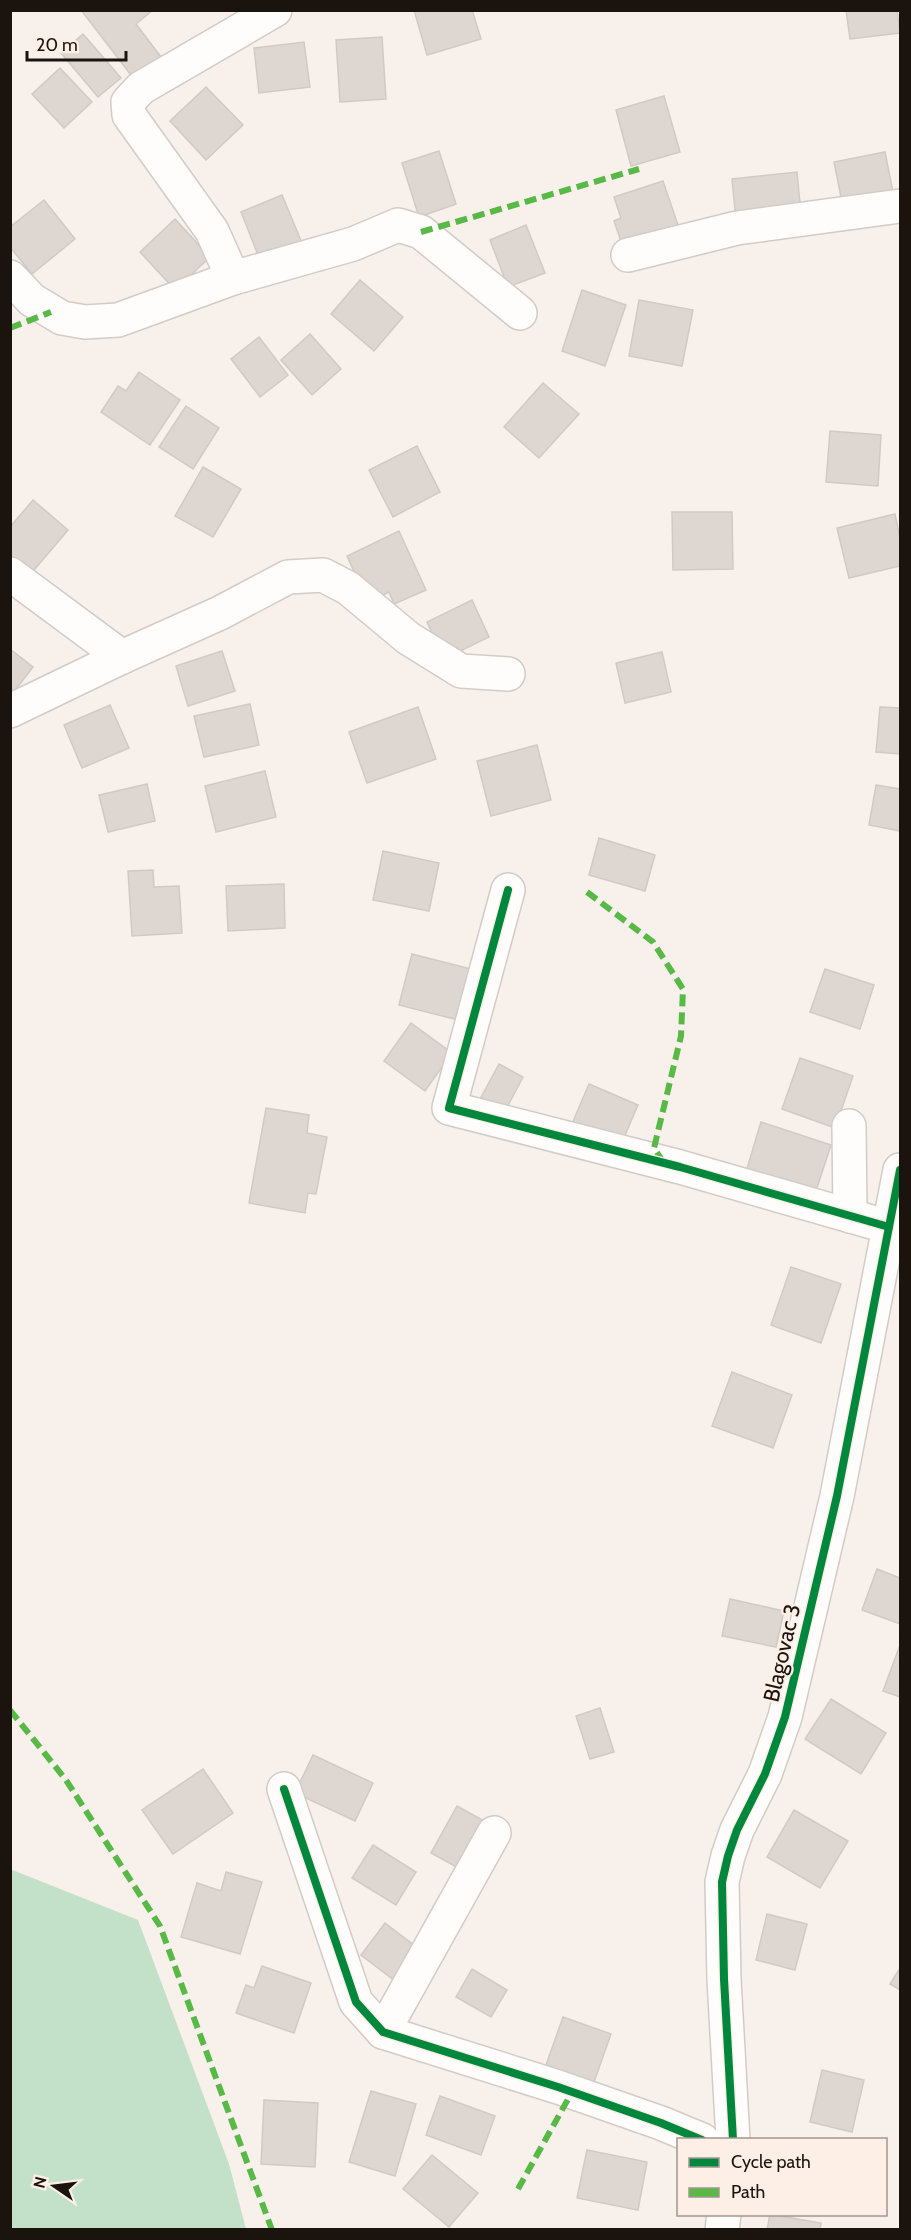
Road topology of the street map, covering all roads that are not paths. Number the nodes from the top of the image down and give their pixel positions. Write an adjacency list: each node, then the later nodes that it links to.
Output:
1 (275, 10): 5 (street)
2 (900, 206): 3 (street)
3 (628, 255)
4 (10, 277): 5 (street)
5 (233, 278): 6 (street)
6 (520, 313)
7 (10, 574): 8 (street)
8 (122, 657): 9 (street); 10 (street)
9 (508, 674)
10 (10, 711)
11 (508, 890): 14 (street)
12 (849, 1126): 14 (street)
13 (900, 1170): 15 (street, Blagovac 3)
14 (850, 1216): 15 (street)
15 (889, 1227): 20 (street, Blagovac 3)
16 (284, 1790): 18 (street)
17 (494, 1833): 18 (street)
18 (383, 2032): 19 (street)
19 (699, 2138)
20 (733, 2138)

